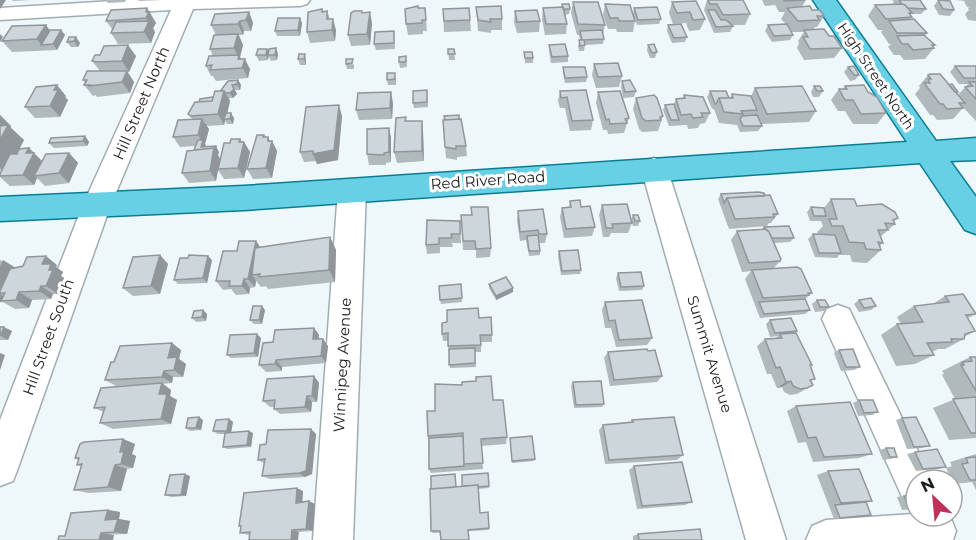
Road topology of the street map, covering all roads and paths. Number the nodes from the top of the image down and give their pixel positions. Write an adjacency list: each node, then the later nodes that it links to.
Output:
1 (300, 0): 3 (street)
2 (824, 0): 6 (main road, High Street North)
3 (185, 1): 4 (street); 9 (street, Hill Street North)
4 (0, 14)
5 (976, 149): 6 (main road, Red River Road)
6 (927, 151): 7 (main road, Red River Road); 11 (main road, High Street North)
7 (654, 168): 8 (main road, Red River Road); 17 (street, Summit Avenue)
8 (352, 190): 9 (main road, Red River Road); 16 (street, Winnipeg Avenue)
9 (96, 207): 10 (main road, Red River Road); 13 (street, Hill Street South)
10 (0, 210)
11 (976, 221)
12 (838, 320): 14 (street)
13 (0, 468)
14 (908, 468)
15 (936, 529): 18 (street)
16 (333, 540)
17 (766, 540)
18 (826, 540)

